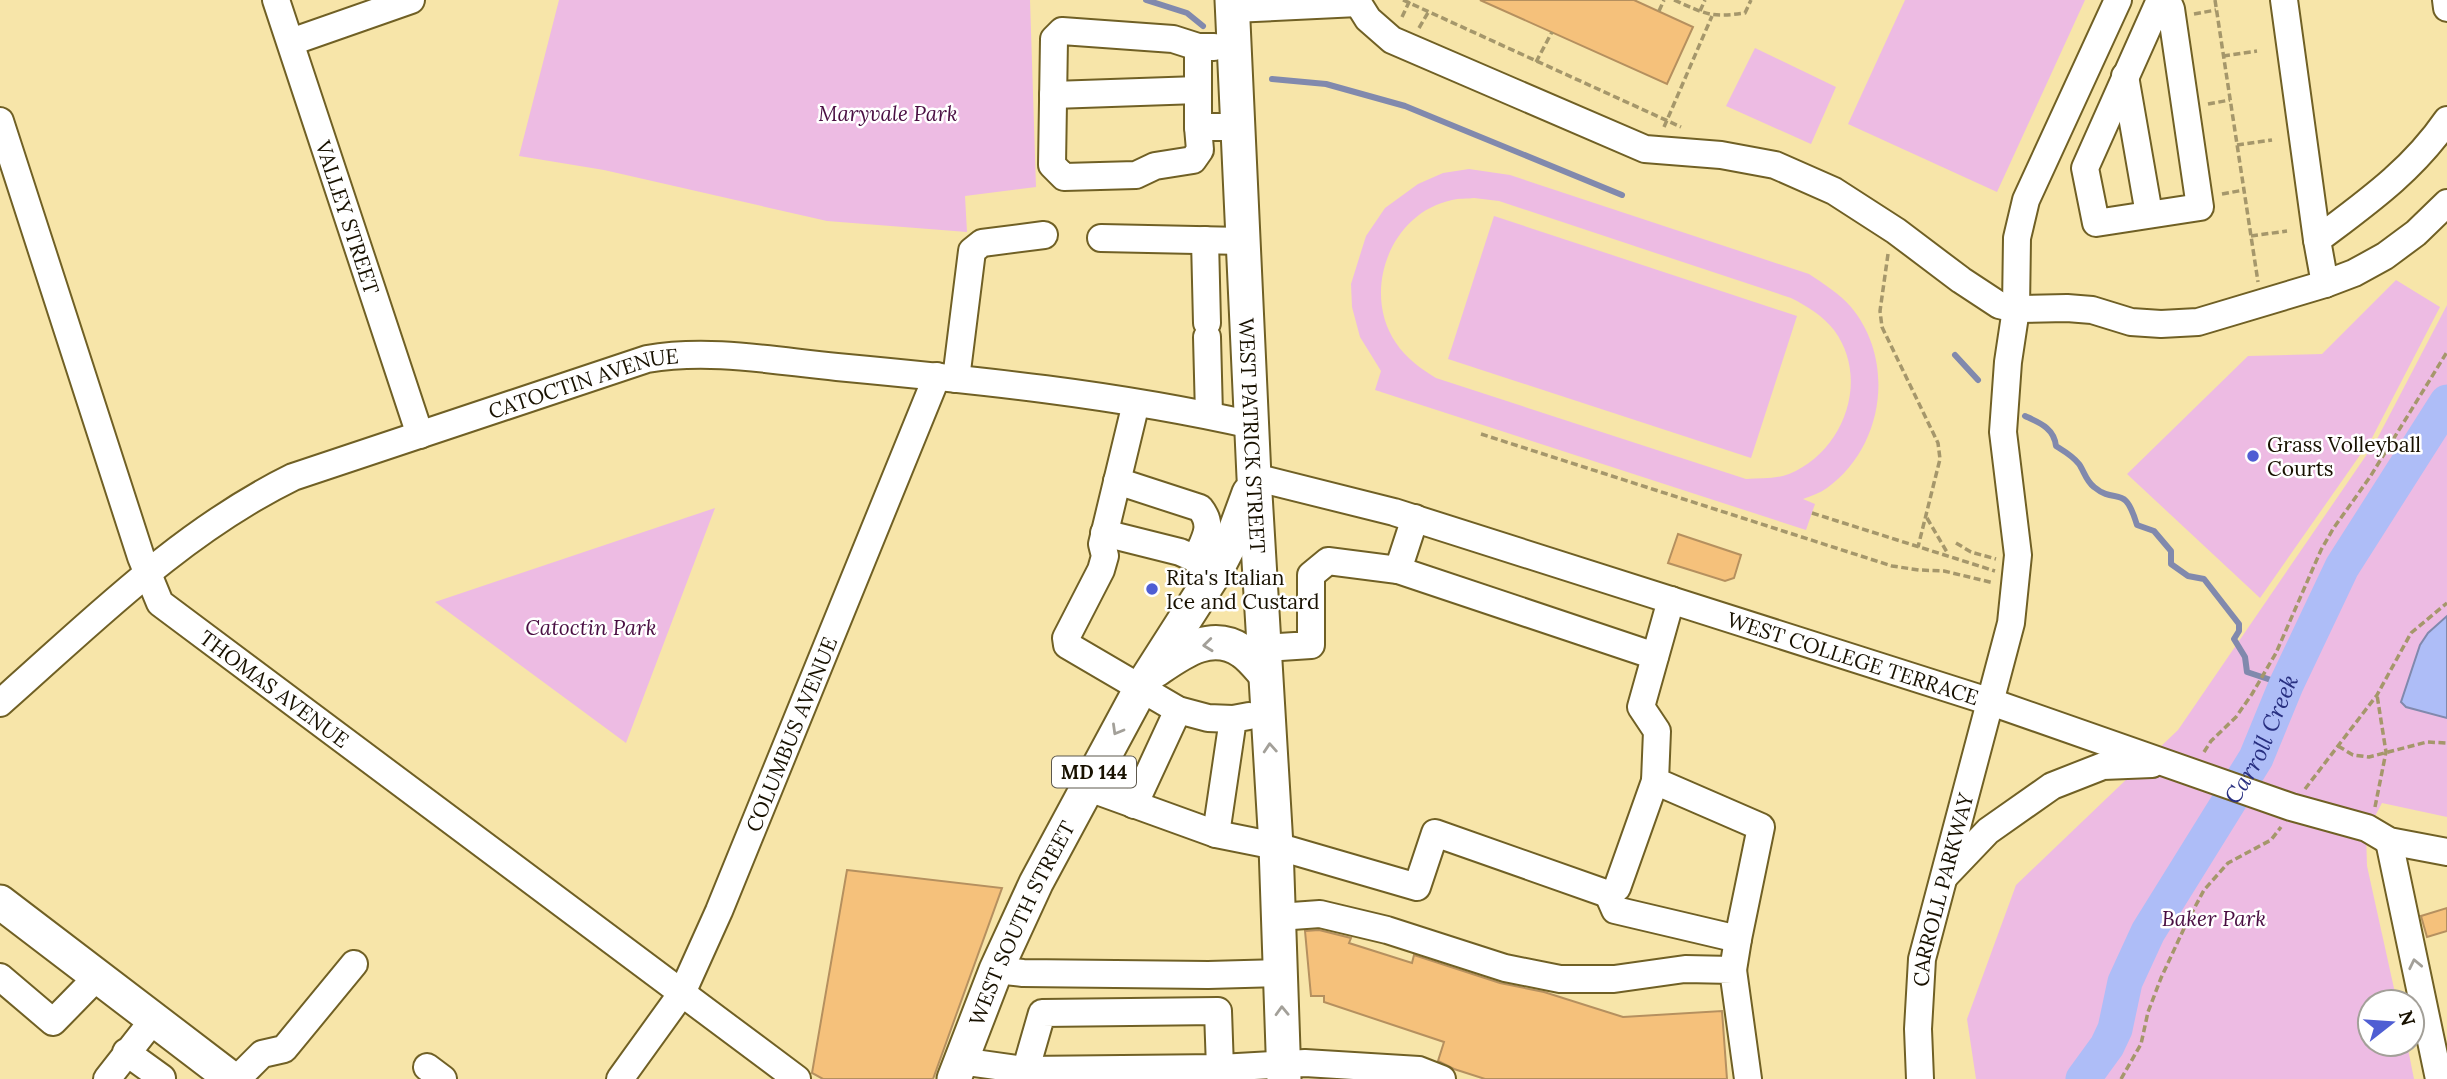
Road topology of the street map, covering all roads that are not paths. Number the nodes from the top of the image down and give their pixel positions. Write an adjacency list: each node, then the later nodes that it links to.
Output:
1 (276, 0): 11 (street, VALLEY STREET)
2 (411, 0): 11 (street)
3 (2118, 0): 19 (street, CARROLL PARKWAY)
4 (2160, 0): 14 (street)
5 (2284, 0): 28 (street)
6 (2446, 0): 10 (street)
7 (1359, 1): 8 (street); 31 (street)
8 (1232, 5): 13 (main road, WEST PATRICK STREET / MD 144)
9 (2175, 8): 24 (street)
10 (2447, 8)
11 (291, 42): 36 (street, VALLEY STREET)
12 (1198, 47): 13 (street); 15 (street); 16 (street)
13 (1234, 47): 21 (main road, WEST PATRICK STREET / MD 144)
14 (2125, 76): 22 (street); 24 (street)
15 (1198, 90): 16 (street); 20 (street)
16 (1054, 95): 20 (street)
17 (2447, 120): 28 (street)
18 (0, 121): 43 (street, THOMAS AVENUE)
19 (2062, 122): 22 (street); 31 (street, CARROLL PARKWAY)
20 (1198, 127): 21 (street)
21 (1237, 127): 29 (main road, WEST PATRICK STREET / MD 144)
22 (2098, 136): 24 (street)
23 (2447, 203): 30 (street)
24 (2149, 214)
25 (1044, 235): 32 (street, COLUMBUS AVENUE)
26 (1101, 238): 27 (street)
27 (1205, 240): 29 (street); 34 (street)
28 (2317, 240): 30 (street)
29 (1243, 241): 35 (main road, WEST PATRICK STREET / MD 144)
30 (2325, 284): 31 (street)
31 (2016, 309): 48 (street, CARROLL PARKWAY)
32 (946, 377): 33 (street, CATOCTIN AVENUE); 36 (street, CATOCTIN AVENUE); 72 (street, COLUMBUS AVENUE)
33 (1136, 402): 34 (street, CATOCTIN AVENUE); 38 (street)
34 (1209, 415): 35 (street, CATOCTIN AVENUE)
35 (1252, 425): 37 (main road, WEST PATRICK STREET / MD 144)
36 (420, 435): 43 (street, CATOCTIN AVENUE)
37 (1254, 477): 39 (street, WEST COLLEGE TERRACE); 41 (main road, WEST SOUTH STREET / MD 144); 46 (main road, WEST PATRICK STREET / MD 144)
38 (1117, 481): 40 (street); 41 (street)
39 (1415, 518): 42 (street); 44 (street, WEST COLLEGE TERRACE)
40 (1104, 533): 41 (street); 47 (street)
41 (1206, 564): 47 (main road, WEST SOUTH STREET / MD 144)
42 (1398, 570): 45 (street); 46 (street)
43 (146, 573): 49 (street, CATOCTIN AVENUE); 72 (street, THOMAS AVENUE)
44 (1671, 600): 45 (street); 48 (street, WEST COLLEGE TERRACE)
45 (1655, 656): 54 (street)
46 (1265, 661): 47 (main road, one-way to 47); 51 (main road, WEST PATRICK STREET / MD 144)
47 (1144, 682): 50 (street); 55 (main road, WEST SOUTH STREET / MD 144, one-way to 55)
48 (1991, 702): 53 (street, WEST COLLEGE TERRACE); 61 (street, CARROLL PARKWAY)
49 (0, 703)
50 (1178, 710): 52 (street); 56 (street)
51 (1268, 712): 52 (street); 59 (main road, WEST PATRICK STREET / MD 144, one-way to 51)
52 (1233, 719): 57 (street)
53 (2167, 764): 58 (street, WEST COLLEGE TERRACE); 61 (street)
54 (1655, 781): 62 (street); 65 (street)
55 (1086, 788): 56 (street); 67 (main road, WEST SOUTH STREET / MD 144)
56 (1134, 805): 57 (street)
57 (1216, 834): 59 (street)
58 (2389, 841): 60 (street, WEST COLLEGE TERRACE); 74 (street, one-way to 58)
59 (1276, 846): 62 (street); 64 (main road, WEST PATRICK STREET / MD 144)
60 (2447, 852)
61 (1944, 878): 88 (street, CARROLL PARKWAY)
62 (1608, 894): 65 (street)
63 (1, 904): 70 (main road)
64 (1278, 917): 68 (street); 69 (main road, WEST PATRICK STREET / MD 144)
65 (1738, 939): 68 (street)
66 (354, 964): 81 (street)
67 (996, 970): 69 (street); 77 (main road, WEST SOUTH STREET / MD 144)
68 (1733, 970): 87 (street)
69 (1281, 973): 78 (main road, WEST PATRICK STREET / MD 144, one-way to 69)
70 (98, 976): 71 (street); 73 (main road)
71 (0, 977)
72 (682, 993): 84 (street, COLUMBUS AVENUE); 85 (street, THOMAS AVENUE)
73 (154, 1019): 75 (main road); 76 (street)
74 (2439, 1041): 89 (street)
75 (185, 1043): 81 (main road); 83 (street)
76 (126, 1052): 82 (street); 83 (street)
77 (957, 1070): 80 (street)
78 (1284, 1071): 79 (street); 86 (street)
79 (1216, 1073): 80 (street); 80 (street)
80 (1024, 1075)
81 (226, 1076)
82 (107, 1079)
83 (162, 1079)
84 (620, 1079)
85 (797, 1079)
86 (1442, 1079)
87 (1748, 1079)
88 (1920, 1079)
89 (2439, 1079)

